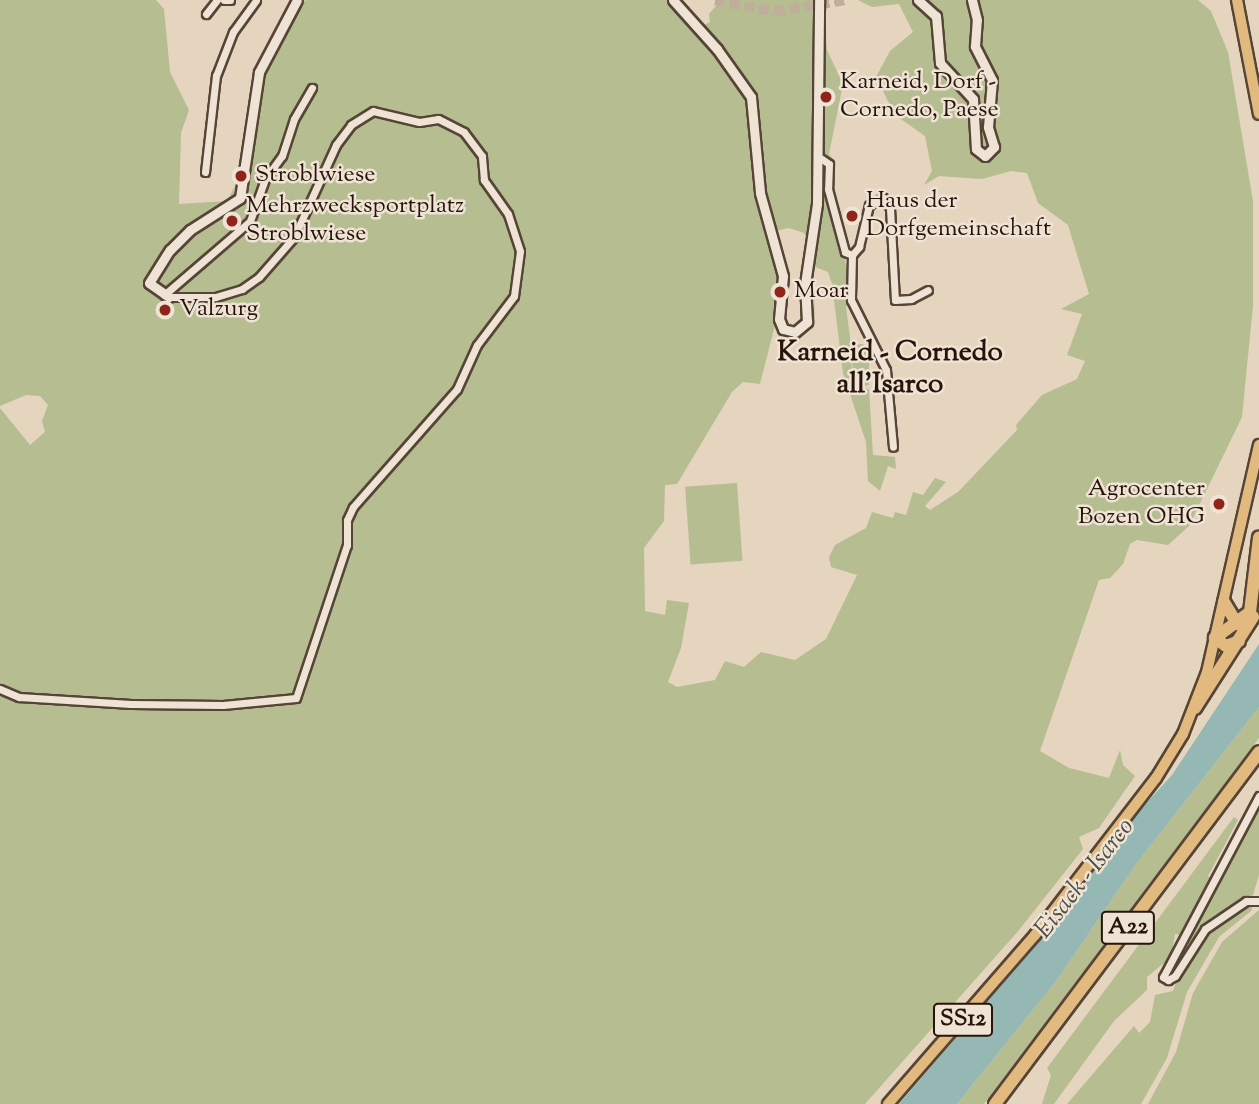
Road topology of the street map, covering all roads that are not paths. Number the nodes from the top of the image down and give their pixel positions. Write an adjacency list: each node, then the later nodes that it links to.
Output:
1 (217, 0): 11 (street)
2 (224, 0): 3 (street)
3 (230, 0)
4 (256, 0): 15 (street)
5 (297, 0): 18 (street)
6 (673, 0): 14 (street)
7 (819, 0): 14 (street)
8 (918, 0): 9 (street)
9 (972, 0)
10 (1237, 0): 13 (main road)
11 (206, 14)
12 (312, 88): 18 (street)
13 (1259, 114)
14 (819, 157): 16 (street)
15 (205, 172)
16 (852, 255): 17 (street); 20 (street)
17 (928, 290)
18 (167, 296): 27 (street)
19 (1259, 445): 22 (main road, SS12)
20 (893, 447)
21 (1259, 538): 24 (highway)
22 (1224, 602): 24 (highway); 25 (main road, SS12)
23 (1259, 604): 26 (highway)
24 (1237, 624): 25 (highway)
25 (1215, 638): 26 (highway); 28 (main road, SS12)
26 (1239, 641): 28 (highway)
27 (0, 689)
28 (1195, 708): 33 (main road, SS12)
29 (1259, 752): 34 (highway, A22)
30 (1259, 765): 35 (highway, A22)
31 (1259, 796): 32 (street)
32 (1259, 901)
33 (888, 1104)
34 (995, 1104)
35 (1006, 1104)

